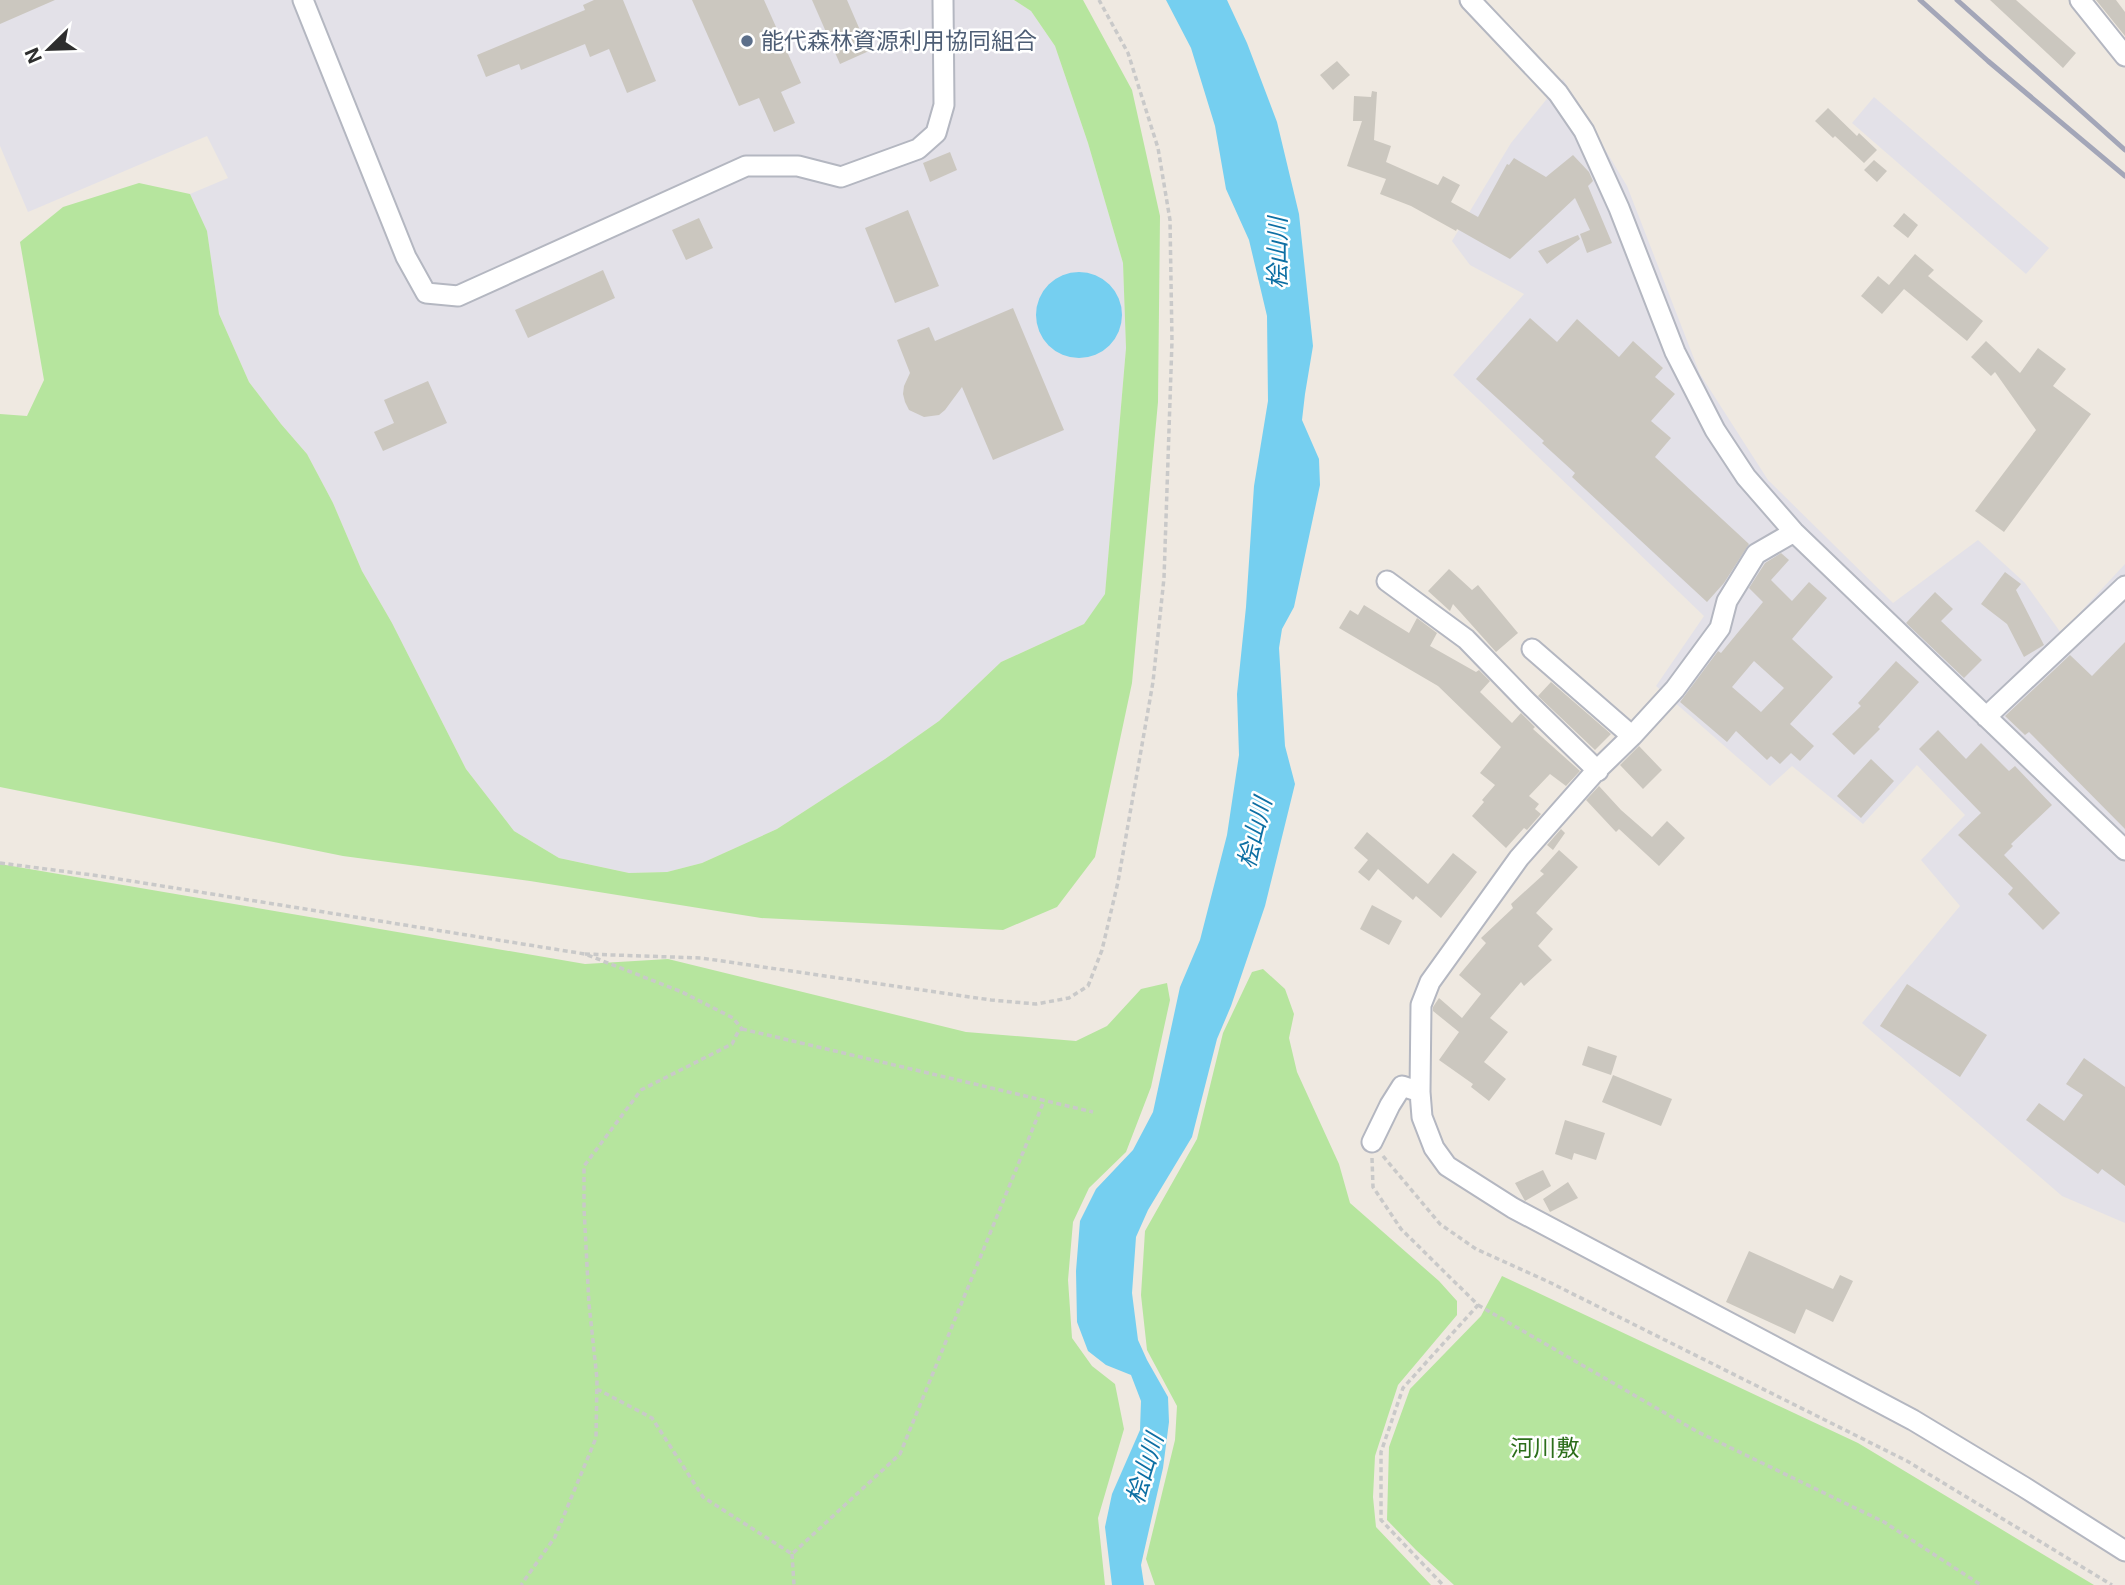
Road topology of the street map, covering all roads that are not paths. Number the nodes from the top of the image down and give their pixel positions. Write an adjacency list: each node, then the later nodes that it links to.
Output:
1 (303, 0): 2 (street)
2 (943, 0)
3 (1470, 0): 6 (street)
4 (2080, 0): 5 (street)
5 (2125, 56)
6 (1794, 532): 10 (street); 11 (street)
7 (1387, 581): 12 (street)
8 (2125, 586): 10 (street)
9 (1532, 649): 11 (street)
10 (1986, 717): 13 (street)
11 (1632, 736): 12 (street)
12 (1598, 771): 14 (street)
13 (2125, 850)
14 (1420, 1092): 15 (street); 16 (street)
15 (1372, 1142)
16 (2123, 1543)

